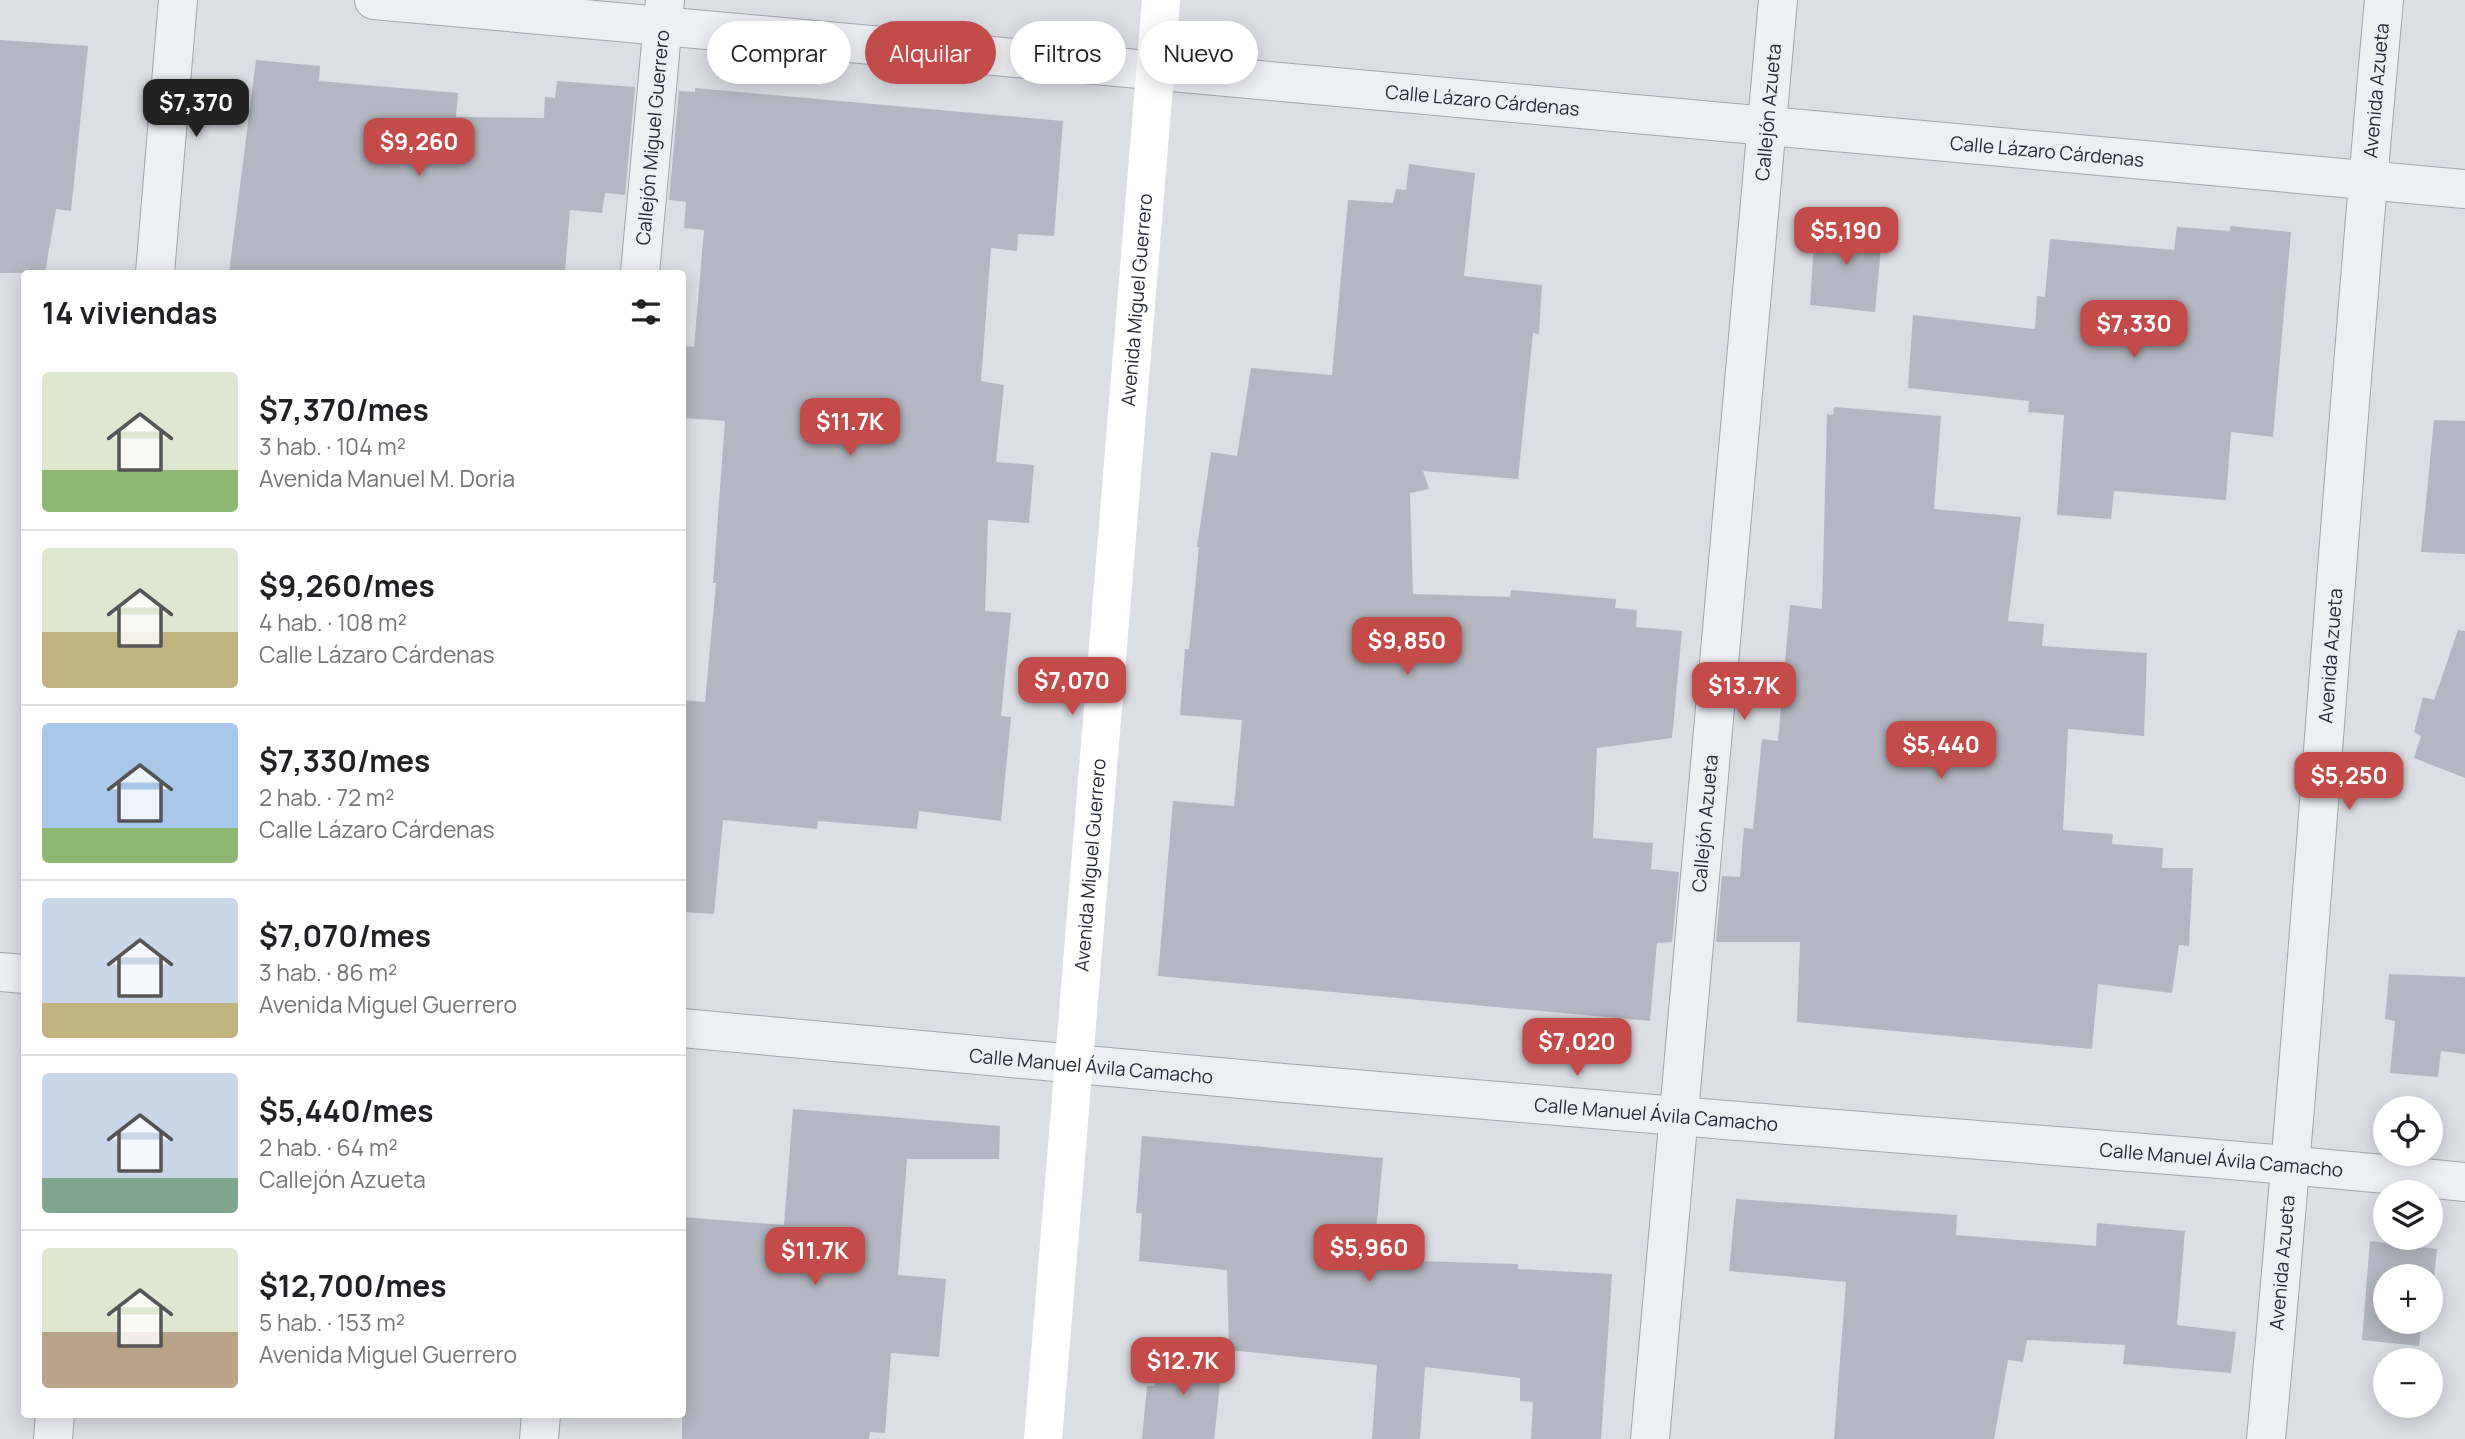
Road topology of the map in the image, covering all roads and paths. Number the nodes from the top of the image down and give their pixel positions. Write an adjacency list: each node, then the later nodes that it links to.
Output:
1 (178, 0): 14 (street)
2 (374, 0): 6 (street, Calle Lázaro Cárdenas)
3 (1161, 0): 7 (street, Avenida Miguel Guerrero)
4 (1778, 0): 11 (street, Callejón Azueta)
5 (2384, 0): 12 (street, Avenida Azueta)
6 (664, 13): 8 (street, Calle Lázaro Cárdenas); 15 (street, Callejón Miguel Guerrero)
7 (1159, 21)
8 (1140, 68)
9 (1258, 79): 11 (street, Calle Lázaro Cárdenas)
10 (1154, 84): 19 (street, Avenida Miguel Guerrero)
11 (1767, 125): 12 (street, Calle Lázaro Cárdenas); 20 (street, Callejón Azueta)
12 (2367, 179): 13 (street, Calle Lázaro Cárdenas); 21 (street, Avenida Azueta)
13 (2465, 189)
14 (155, 270)
15 (640, 270)
16 (0, 972): 17 (street)
17 (21, 974)
18 (686, 1028): 19 (street, Calle Manuel Ávila Camacho)
19 (1074, 1066): 20 (street, Calle Manuel Ávila Camacho); 27 (street, Avenida Miguel Guerrero)
20 (1680, 1117): 21 (street, Calle Manuel Ávila Camacho); 28 (street, Callejón Azueta)
21 (2292, 1164): 22 (street, Calle Manuel Ávila Camacho); 29 (street, Avenida Azueta)
22 (2465, 1182)
23 (55, 1418): 25 (street)
24 (541, 1418): 26 (street)
25 (53, 1439)
26 (539, 1439)
27 (1043, 1439)
28 (1650, 1439)
29 (2266, 1439)

